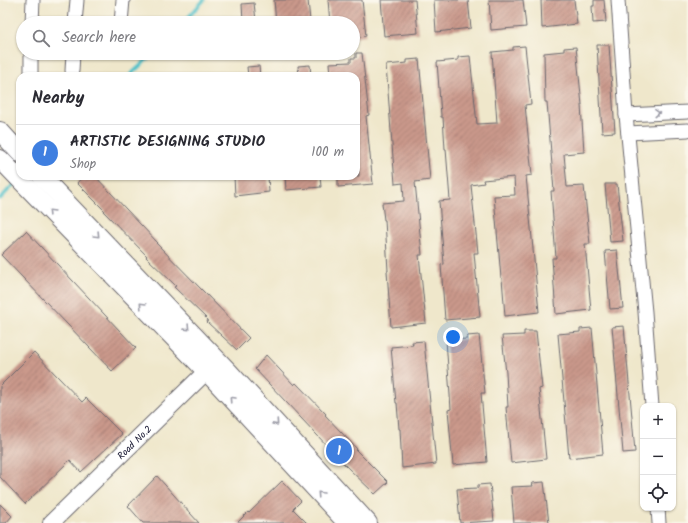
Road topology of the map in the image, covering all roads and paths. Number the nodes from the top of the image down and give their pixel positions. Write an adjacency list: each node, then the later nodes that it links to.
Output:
1 (33, 0): 5 (street)
2 (77, 0): 6 (street)
3 (123, 0): 7 (street)
4 (618, 0): 13 (street)
5 (32, 16)
6 (76, 16)
7 (122, 16)
8 (31, 60): 11 (street)
9 (73, 60): 10 (street)
10 (72, 71)
11 (30, 72)
12 (688, 112): 13 (street, one-way to 12)
13 (626, 115): 16 (street)
14 (688, 130): 16 (street)
15 (0, 131): 17 (main road)
16 (628, 133): 23 (street)
17 (16, 149)
18 (0, 159): 19 (main road)
19 (16, 172)
20 (24, 180): 22 (main road, one-way to 20)
21 (45, 180): 22 (main road, one-way to 22)
22 (212, 366): 25 (street, Road No.2); 26 (main road, one-way to 22); 27 (main road, one-way to 27)
23 (652, 403)
24 (658, 511): 28 (street)
25 (51, 523)
26 (347, 523)
27 (368, 523)
28 (659, 523)

